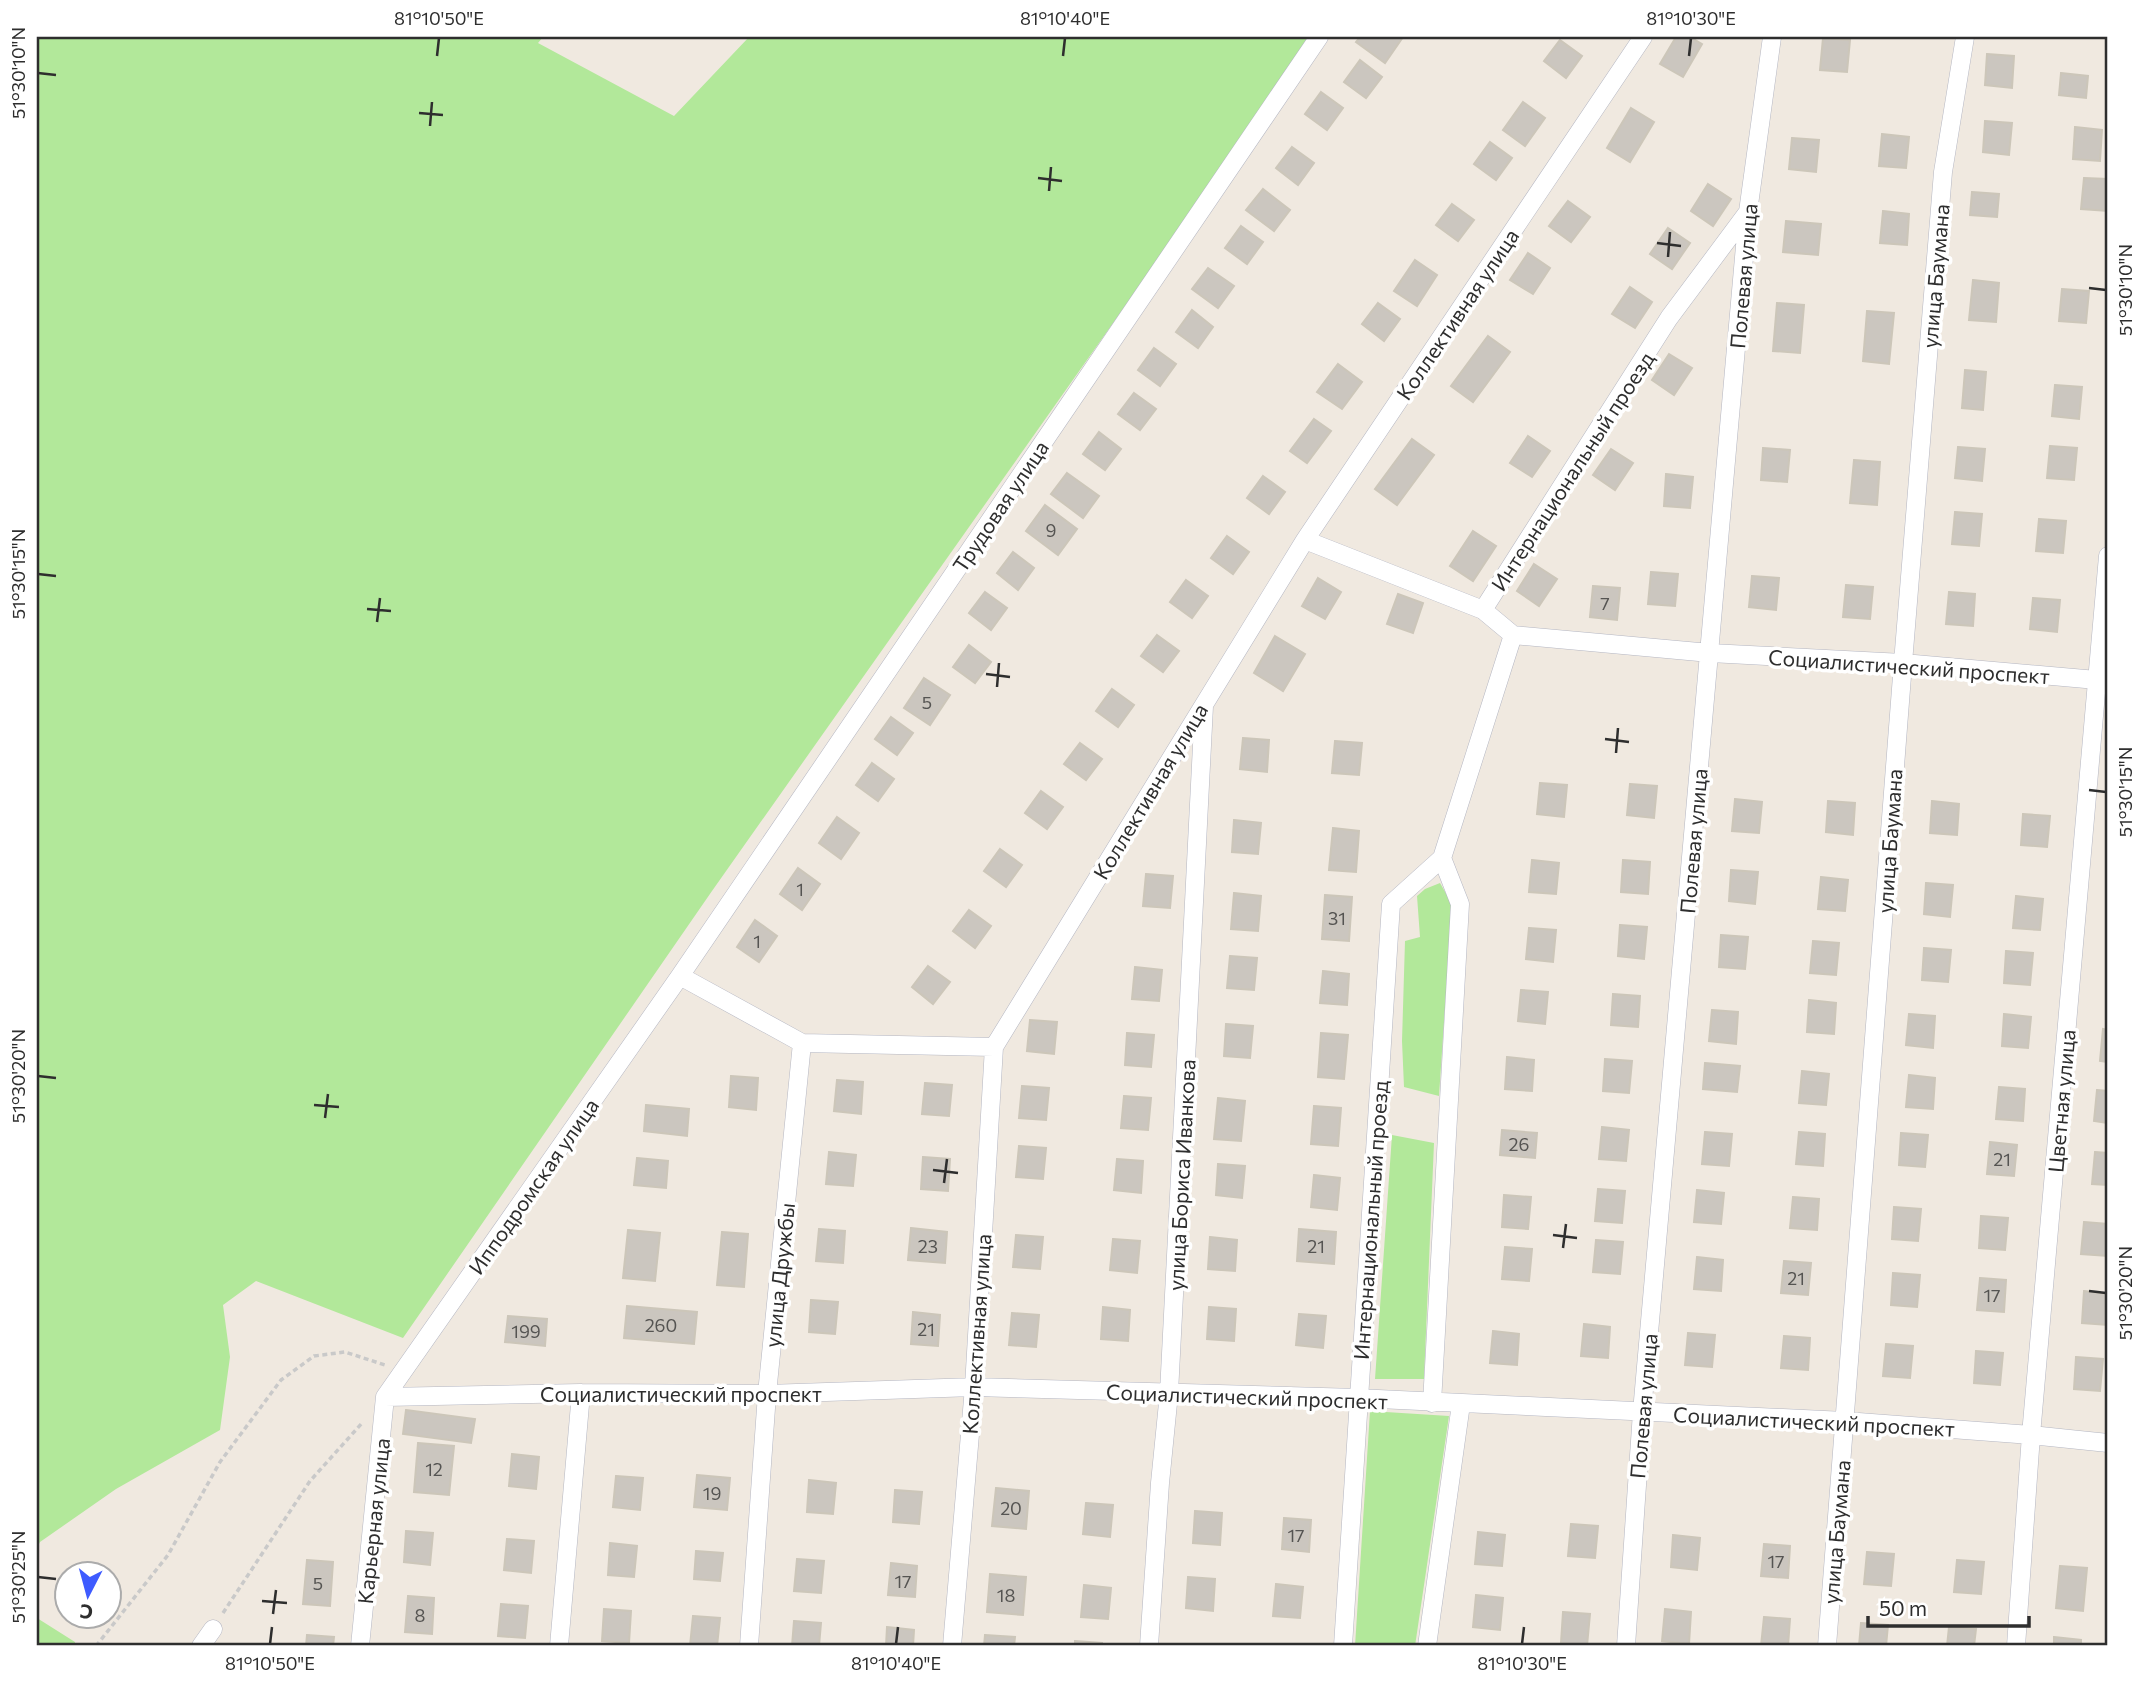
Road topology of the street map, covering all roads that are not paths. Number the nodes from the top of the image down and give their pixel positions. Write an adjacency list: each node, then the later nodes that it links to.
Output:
1 (1319, 37): 15 (street, Трудовая улица)
2 (1643, 37): 6 (street, Коллективная улица)
3 (1772, 37): 5 (street, Полевая улица)
4 (1965, 37): 11 (street, улица Баумана)
5 (1748, 212): 8 (street, Интернациональный проезд); 10 (street, Полевая улица)
6 (1305, 540): 8 (street); 13 (street, Коллективная улица)
7 (2108, 556): 12 (street, Цветная улица)
8 (1483, 610): 9 (street, Интернациональный проезд)
9 (1513, 635): 10 (street, Социалистический проспект); 14 (street, Интернациональный проезд)
10 (1710, 653): 11 (street, Социалистический проспект); 26 (street, Полевая улица)
11 (1903, 663): 12 (street, Социалистический проспект); 27 (street, улица Баумана)
12 (2103, 681): 28 (street, Цветная улица)
13 (1204, 702): 17 (street, Коллективная улица); 20 (street, улица Бориса Иванкова)
14 (1442, 858): 23 (street, Интернациональный проезд); 24 (street)
15 (680, 976): 16 (street); 22 (street, Ипподромская улица)
16 (802, 1043): 17 (street); 21 (street, улица Дружбы)
17 (994, 1047): 18 (street, Коллективная улица)
18 (974, 1387): 20 (street, Социалистический проспект); 21 (street, Социалистический проспект); 35 (street, Коллективная улица)
19 (581, 1393): 21 (street, Социалистический проспект); 22 (street, Социалистический проспект); 33 (street)
20 (1169, 1393): 23 (street, Социалистический проспект); 36 (street, улица Бориса Иванкова)
21 (767, 1394): 34 (street, улица Дружбы)
22 (385, 1397): 32 (street, Карьерная улица)
23 (1357, 1398): 24 (street, Социалистический проспект); 37 (street, Интернациональный проезд)
24 (1432, 1403): 25 (street, Социалистический проспект)
25 (1461, 1404): 26 (street, Социалистический проспект); 38 (street)
26 (1642, 1412): 27 (street, Социалистический проспект); 39 (street, Полевая улица)
27 (1845, 1421): 28 (street, Социалистический проспект); 40 (street, улица Баумана)
28 (2031, 1434): 29 (street, Социалистический проспект); 41 (street, Цветная улица)
29 (2108, 1443)
30 (212, 1629): 31 (street)
31 (201, 1646)
32 (360, 1646)
33 (559, 1646)
34 (749, 1646)
35 (952, 1646)
36 (1150, 1646)
37 (1343, 1646)
38 (1427, 1646)
39 (1626, 1646)
40 (1827, 1646)
41 (2016, 1646)

